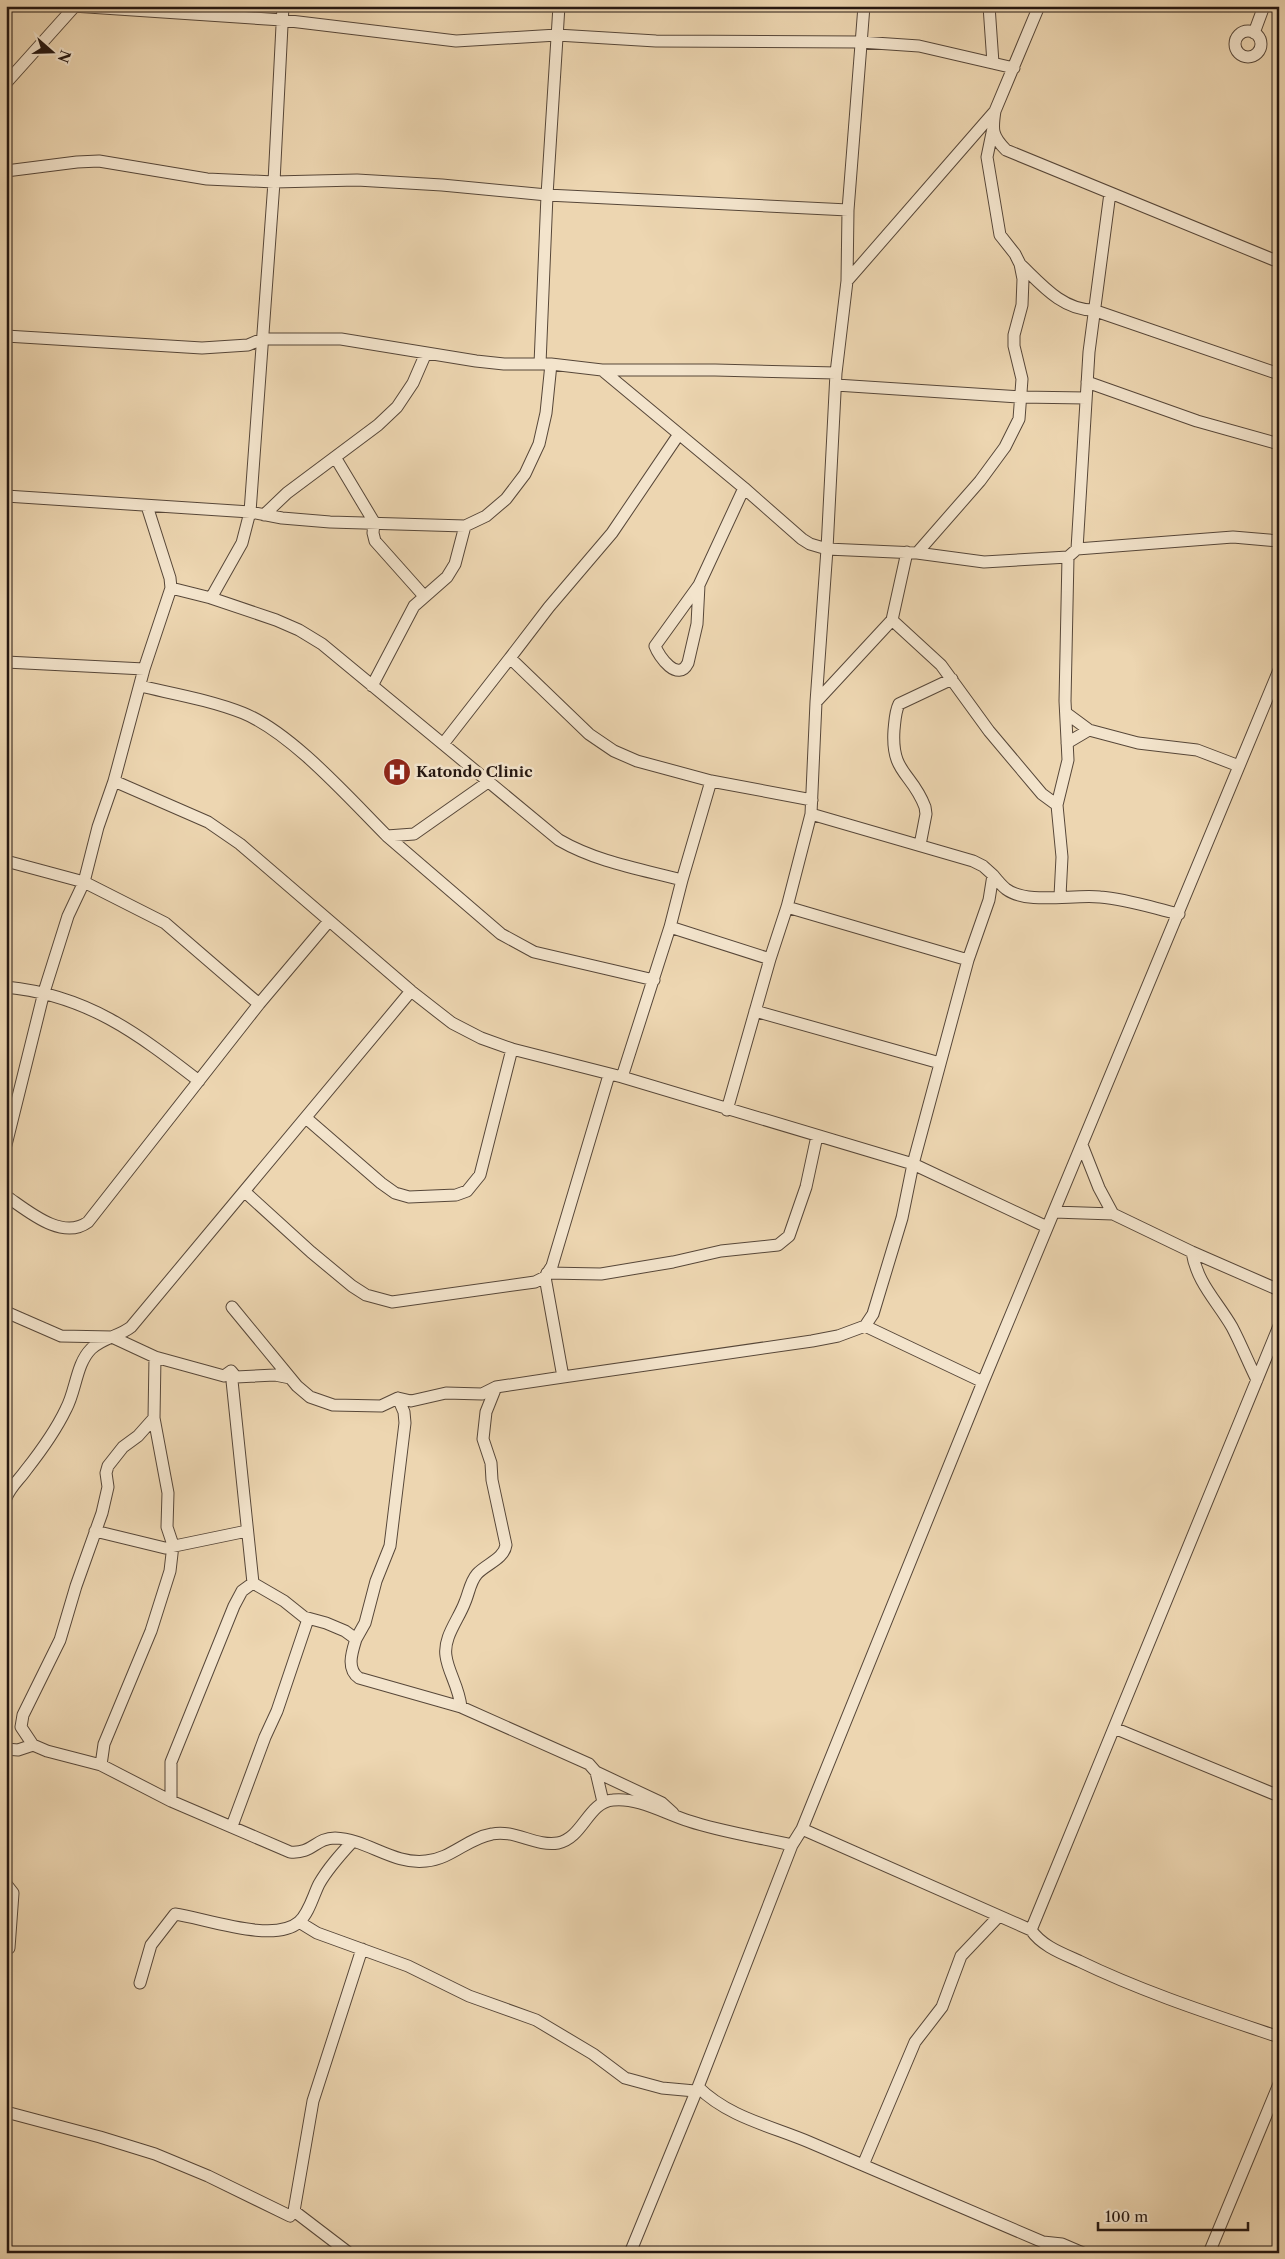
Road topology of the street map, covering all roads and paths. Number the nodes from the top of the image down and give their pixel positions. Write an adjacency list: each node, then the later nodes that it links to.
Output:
1 (74, 6): 8 (street); 14 (street)
2 (283, 6): 8 (street)
3 (559, 6): 10 (street)
4 (864, 6): 11 (street)
5 (989, 6): 12 (street)
6 (1039, 6): 13 (street)
7 (1264, 6): 9 (street)
8 (282, 20): 10 (street); 18 (street)
9 (1254, 33)
10 (557, 36): 11 (street); 20 (street)
11 (860, 42): 12 (street); 21 (street)
12 (993, 63): 13 (street)
13 (1014, 68): 15 (street)
14 (6, 83)
15 (995, 111): 16 (street); 24 (street)
16 (993, 128): 19 (street); 23 (street)
17 (6, 170): 18 (street)
18 (274, 182): 20 (street); 27 (street)
19 (1110, 193): 22 (street); 25 (street)
20 (546, 195): 21 (street); 29 (street)
21 (848, 210): 24 (street)
22 (1279, 262)
23 (1020, 264): 25 (street); 35 (street)
24 (847, 280): 31 (street)
25 (1093, 310): 32 (street); 33 (street)
26 (6, 336): 27 (street)
27 (262, 339): 28 (street); 43 (street)
28 (426, 354): 29 (street); 39 (street)
29 (546, 364): 30 (street); 46 (street)
30 (602, 370): 31 (street); 37 (street)
31 (836, 373): 34 (street)
32 (1279, 374)
33 (1087, 382): 36 (street); 38 (street)
34 (836, 385): 35 (street); 48 (street)
35 (1020, 397): 36 (street); 49 (street)
36 (1086, 398): 50 (street)
37 (679, 434): 40 (street); 56 (street)
38 (1279, 444)
39 (336, 457): 44 (street); 45 (street)
40 (744, 488): 48 (street); 51 (street)
41 (6, 496): 42 (street)
42 (148, 506): 43 (street); 52 (street)
43 (250, 512): 44 (street); 54 (street)
44 (264, 515): 45 (street)
45 (374, 522): 46 (street); 53 (street)
46 (465, 526): 53 (street)
47 (1279, 541): 50 (street)
48 (827, 549): 49 (street); 63 (street)
49 (912, 552): 50 (street); 55 (street)
50 (1072, 553): 64 (street)
51 (699, 585): 51 (street)
52 (171, 588): 54 (street); 58 (street)
53 (424, 596): 62 (street)
54 (211, 598): 62 (street)
55 (892, 620): 60 (street); 63 (street)
56 (510, 658): 67 (street); 70 (street)
57 (6, 662): 58 (street)
58 (144, 669): 61 (street)
59 (1279, 670): 68 (street)
60 (952, 679): 73 (street); 77 (street)
61 (140, 686): 69 (street); 76 (street)
62 (372, 686): 67 (street)
63 (816, 702): 72 (street)
64 (1066, 713): 65 (street); 66 (street)
65 (1089, 730): 66 (street); 68 (street)
66 (1067, 743): 73 (street)
67 (443, 744): 71 (street)
68 (1239, 766): 87 (street)
69 (114, 781): 82 (street); 88 (street)
70 (711, 781): 72 (street); 81 (street)
71 (488, 782): 75 (street); 81 (street)
72 (812, 800): 74 (street)
73 (1057, 805): 84 (street)
74 (811, 814): 77 (street); 86 (street)
75 (414, 834): 76 (street); 78 (street)
76 (387, 836): 78 (street)
77 (920, 845): 80 (street)
78 (409, 855): 92 (street)
79 (6, 861): 82 (street)
80 (993, 875): 83 (street); 85 (street)
81 (682, 880): 89 (street)
82 (84, 882): 95 (street); 96 (street)
83 (1007, 890): 84 (street); 85 (street)
84 (1060, 896): 87 (street)
85 (989, 900): 91 (street)
86 (787, 907): 90 (street); 91 (street)
87 (1179, 914): 107 (street)
88 (329, 922): 94 (street); 96 (street)
89 (670, 927): 90 (street); 92 (street)
90 (770, 960): 97 (street)
91 (968, 960): 99 (street)
92 (654, 980): 101 (street)
93 (6, 987): 95 (street)
94 (411, 991): 98 (street); 104 (street)
95 (44, 992): 102 (street); 106 (street)
96 (259, 1004): 102 (street)
97 (755, 1011): 99 (street); 103 (street)
98 (512, 1049): 100 (street); 104 (street)
99 (940, 1062): 108 (street)
100 (609, 1075): 101 (street); 115 (street)
101 (622, 1077): 103 (street)
102 (199, 1081): 110 (street)
103 (727, 1110): 105 (street)
104 (306, 1118): 109 (street)
105 (817, 1136): 108 (street); 115 (street)
106 (6, 1146)
107 (1082, 1146): 111 (street); 112 (street)
108 (913, 1164): 113 (street); 119 (street)
109 (245, 1192): 115 (street); 121 (street)
110 (6, 1196)
111 (1054, 1212): 112 (street); 113 (street)
112 (1113, 1214): 114 (street)
113 (1047, 1226): 127 (street)
114 (1192, 1252): 116 (street); 126 (street)
115 (546, 1275): 124 (street)
116 (1279, 1290)
117 (232, 1308): 125 (street)
118 (6, 1312): 121 (street)
119 (865, 1326): 124 (street); 127 (street)
120 (1279, 1326): 126 (street)
121 (112, 1337): 122 (street); 131 (street)
122 (155, 1357): 123 (street); 130 (street)
123 (231, 1371): 125 (street); 133 (street)
124 (563, 1377): 128 (street)
125 (290, 1378): 129 (street)
126 (1257, 1380): 139 (street)
127 (983, 1382): 149 (street)
128 (496, 1387): 129 (street); 138 (street)
129 (398, 1398): 137 (street)
130 (154, 1418): 132 (street); 134 (street)
131 (6, 1498)
132 (95, 1531): 134 (street); 140 (street)
133 (247, 1531): 134 (street); 135 (street)
134 (173, 1545): 142 (street)
135 (253, 1583): 136 (street); 145 (street)
136 (308, 1619): 137 (street); 148 (street)
137 (356, 1639): 138 (street)
138 (461, 1708): 143 (street)
139 (1114, 1728): 144 (street); 155 (street)
140 (33, 1745): 141 (street); 142 (street)
141 (6, 1749)
142 (102, 1765): 145 (street)
143 (596, 1772): 146 (street); 147 (street)
144 (1279, 1796)
145 (171, 1801): 148 (street)
146 (604, 1802): 147 (street); 150 (street)
147 (678, 1817): 151 (street)
148 (232, 1826): 150 (street)
149 (802, 1829): 151 (street); 153 (street)
150 (352, 1842): 154 (street)
151 (792, 1845): 161 (street)
152 (6, 1884): 156 (street)
153 (998, 1916): 155 (street); 163 (street)
154 (299, 1922): 157 (street); 158 (street)
155 (1031, 1930): 159 (street)
156 (9, 1948)
157 (362, 1949): 161 (street); 164 (street)
158 (140, 1983)
159 (1279, 2037)
160 (1279, 2084): 168 (street)
161 (697, 2089): 163 (street); 166 (street)
162 (6, 2112): 164 (street)
163 (863, 2165): 167 (street)
164 (294, 2212): 165 (street)
165 (349, 2253)
166 (630, 2253)
167 (1083, 2253)
168 (1209, 2253)

